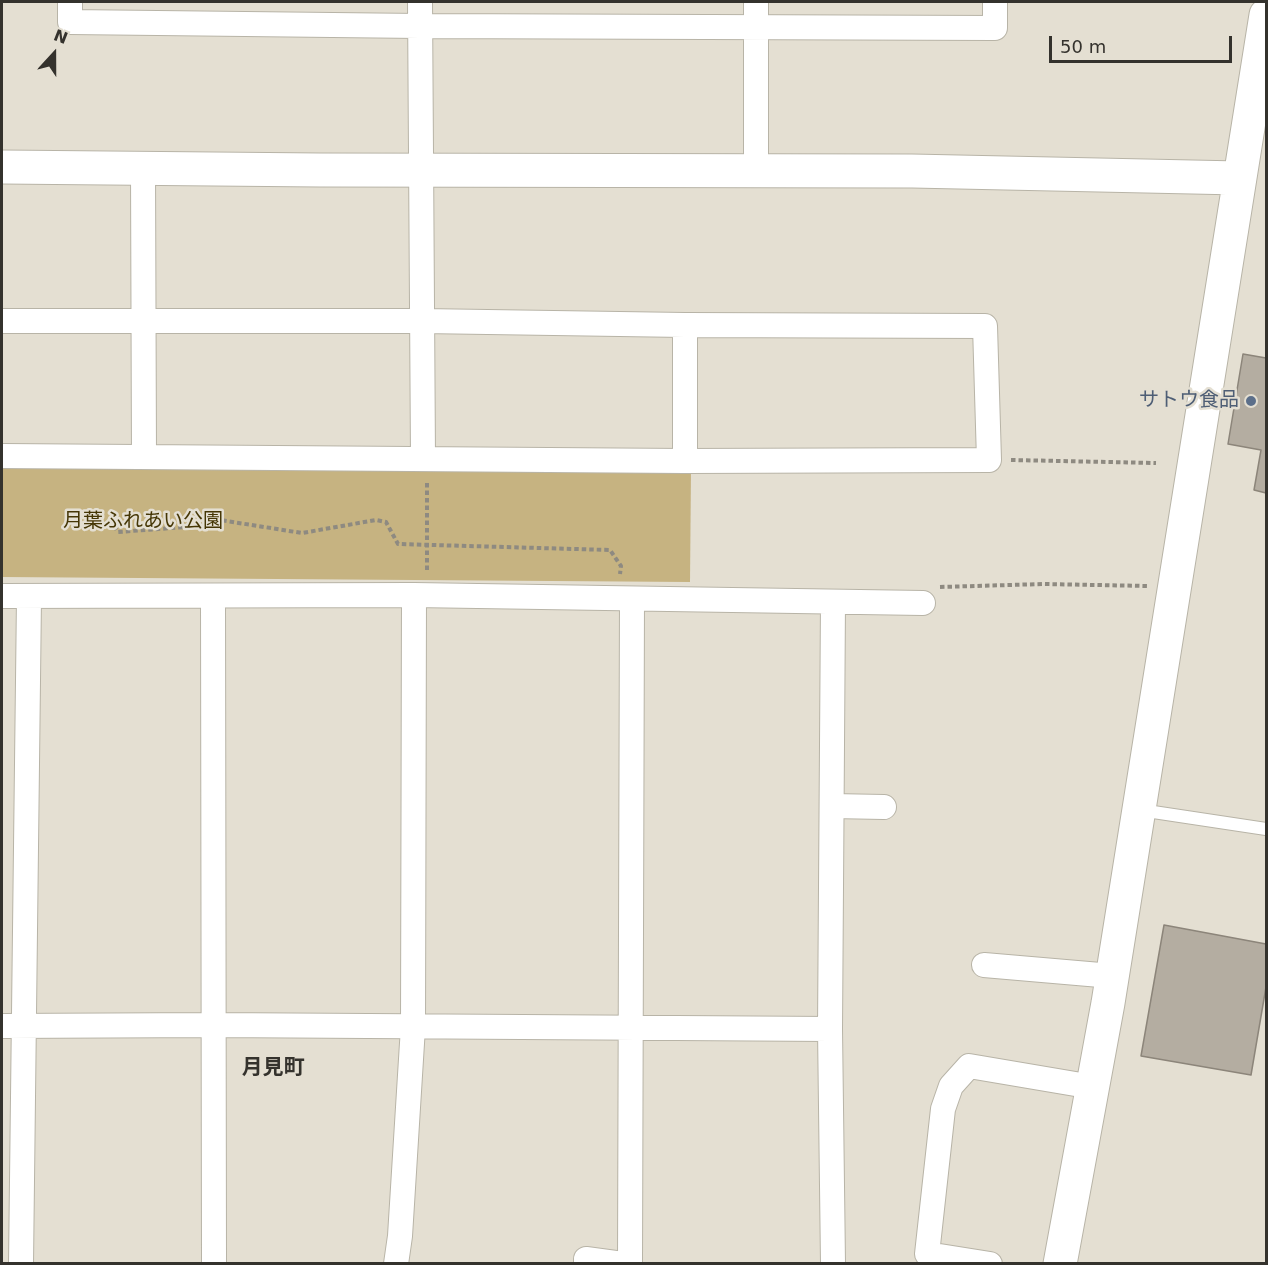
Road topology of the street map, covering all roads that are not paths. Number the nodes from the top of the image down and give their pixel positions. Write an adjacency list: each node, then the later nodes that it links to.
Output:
1 (70, 2): 6 (street)
2 (420, 2): 6 (street)
3 (756, 2): 7 (street)
4 (995, 2): 7 (street)
5 (1266, 15): 12 (street)
6 (420, 26): 7 (street); 10 (street)
7 (756, 28): 11 (street)
8 (2, 167): 9 (street)
9 (143, 169): 10 (street); 15 (street)
10 (421, 169): 11 (street); 14 (street)
11 (756, 171): 12 (street)
12 (1239, 178): 30 (street)
13 (2, 321): 15 (street)
14 (422, 321): 15 (street); 16 (street); 19 (street)
15 (142, 322): 18 (street)
16 (685, 325): 20 (street); 20 (street)
17 (2, 456): 18 (street)
18 (144, 457): 19 (street)
19 (425, 458): 20 (street)
20 (685, 461)
21 (421, 595): 23 (street); 25 (street); 36 (street)
22 (2, 596): 24 (street)
23 (213, 596): 24 (street); 34 (street)
24 (29, 597): 35 (street)
25 (626, 599): 26 (street); 37 (street)
26 (833, 602): 27 (street); 28 (street)
27 (923, 603)
28 (832, 806): 29 (street); 38 (street)
29 (884, 807)
30 (1138, 810): 31 (lane); 33 (street)
31 (1266, 829)
32 (984, 965): 33 (street)
33 (1112, 976): 39 (street)
34 (214, 1025): 35 (street); 36 (street); 41 (street)
35 (13, 1026): 40 (street)
36 (413, 1027): 37 (street); 42 (street)
37 (629, 1027): 38 (street); 45 (street)
38 (830, 1029): 46 (street)
39 (1093, 1087): 47 (street); 48 (street)
40 (21, 1263)
41 (214, 1263)
42 (396, 1263)
43 (586, 1263): 44 (street)
44 (623, 1263)
45 (630, 1263)
46 (832, 1263)
47 (990, 1263)
48 (1060, 1263)

